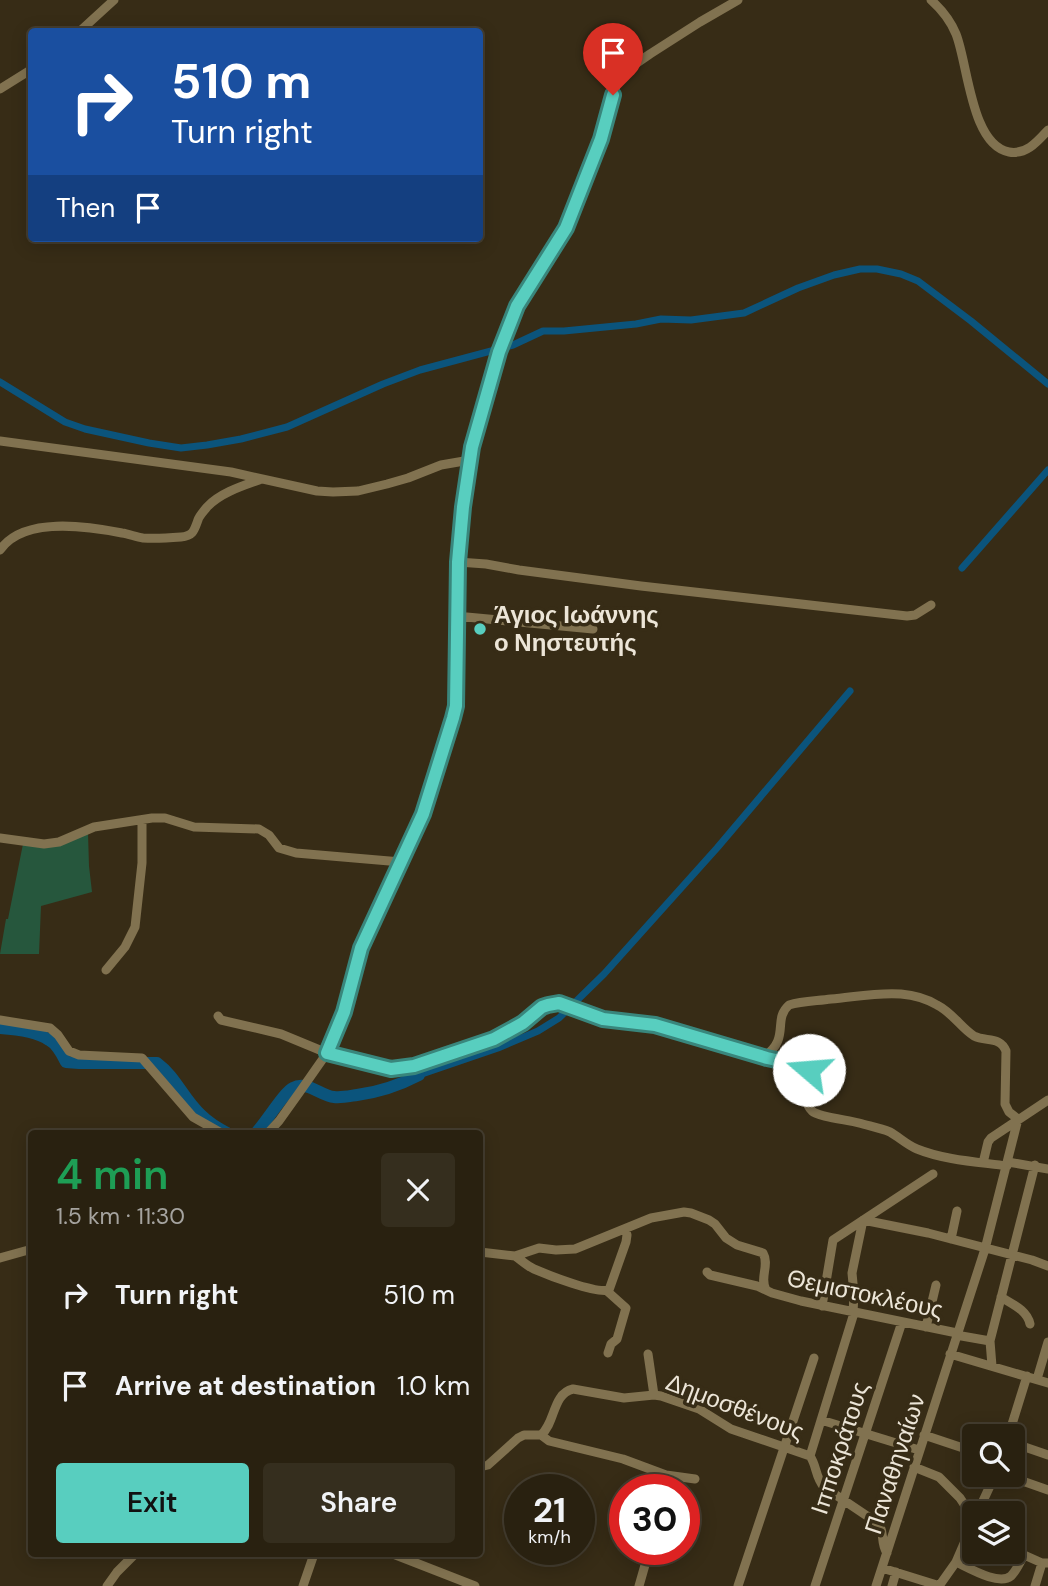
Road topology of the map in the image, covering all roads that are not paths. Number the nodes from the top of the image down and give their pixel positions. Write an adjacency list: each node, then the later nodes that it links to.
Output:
1 (114, 0): 4 (street)
2 (738, 0): 9 (street)
3 (931, 0): 7 (street)
4 (83, 28)
5 (28, 72): 6 (street)
6 (0, 89)
7 (1048, 130)
8 (0, 441): 10 (street)
9 (470, 460): 10 (street); 12 (street)
10 (261, 479): 11 (street)
11 (0, 550)
12 (458, 562): 13 (street); 14 (street)
13 (931, 605)
14 (456, 615): 15 (street); 18 (street)
15 (593, 629)
16 (142, 820): 17 (street); 18 (street); 19 (street)
17 (0, 838)
18 (401, 862): 22 (street)
19 (106, 970)
20 (218, 1016): 22 (street)
21 (0, 1020): 26 (street)
22 (327, 1053): 23 (street); 27 (street)
23 (764, 1057): 25 (street); 28 (street)
24 (1048, 1100): 25 (street)
25 (1018, 1119): 28 (street); 29 (street, Παναθηναίων)
26 (216, 1130)
27 (271, 1130)
28 (983, 1163): 29 (street)
29 (1007, 1163): 30 (street); 37 (street, Παναθηναίων)
30 (1035, 1165): 31 (street); 40 (street)
31 (1048, 1168)
32 (933, 1174): 34 (street)
33 (957, 1211): 36 (street)
34 (863, 1220): 36 (street); 49 (street); 50 (street)
35 (625, 1229): 41 (street); 46 (street); 47 (street)
36 (951, 1239): 37 (street)
37 (985, 1249): 40 (street); 54 (street, Παναθηναίων)
38 (28, 1250): 42 (street)
39 (483, 1252): 41 (street)
40 (1012, 1255): 43 (street); 48 (street)
41 (515, 1256): 47 (street)
42 (0, 1258)
43 (1048, 1266)
44 (707, 1272): 46 (street, Θεμιστοκλέους)
45 (936, 1285): 53 (street)
46 (766, 1290): 49 (street, Θεμιστοκλέους)
47 (607, 1291): 57 (street)
48 (1001, 1297): 52 (street); 55 (street)
49 (822, 1306): 50 (street, Θεμιστοκλέους)
50 (853, 1313): 51 (street, Θεμιστοκλέους); 66 (street)
51 (902, 1322): 53 (street, Θεμιστοκλέους); 69 (street, Ιπποκράτους)
52 (1030, 1324)
53 (926, 1327): 54 (street, Θεμιστοκλέους)
54 (956, 1334): 55 (street, Θεμιστοκλέους); 59 (street, Παναθηναίων)
55 (990, 1342): 61 (street)
56 (1048, 1342): 63 (street)
57 (608, 1353)
58 (648, 1354): 65 (street)
59 (950, 1354): 61 (street); 70 (street, Παναθηναίων)
60 (814, 1358): 71 (street)
61 (992, 1366): 62 (street)
62 (1027, 1376): 63 (street); 67 (street)
63 (1037, 1379): 64 (street)
64 (1048, 1383)
65 (654, 1395): 68 (street, Δημοσθένους); 71 (street, Δημοσθένους)
66 (821, 1420): 69 (street); 76 (street)
67 (1011, 1424)
68 (541, 1434): 77 (street); 79 (street)
69 (866, 1434): 74 (street); 82 (street, Ιπποκράτους)
70 (924, 1435): 73 (street); 74 (street, Παναθηναίων)
71 (785, 1447): 76 (street, Δημοσθένους); 100 (street)
72 (1025, 1447): 75 (street)
73 (962, 1448)
74 (919, 1450): 78 (street, Παναθηναίων)
75 (1048, 1455)
76 (810, 1456): 82 (street, Δημοσθένους)
77 (483, 1466)
78 (914, 1467): 83 (street); 85 (street, Παναθηναίων)
79 (664, 1474)
80 (1025, 1482): 81 (street)
81 (1048, 1490)
82 (844, 1500): 85 (street, Δημοσθένους); 101 (street, Ιπποκράτους)
83 (962, 1501)
84 (962, 1548): 90 (street)
85 (887, 1553): 94 (street, Παναθηναίων)
86 (1025, 1555): 91 (street)
87 (132, 1557): 96 (street)
88 (313, 1557): 97 (street)
89 (401, 1557): 98 (street)
90 (956, 1562): 92 (street); 104 (street)
91 (1045, 1563): 105 (street)
92 (1018, 1564)
93 (645, 1565): 99 (street)
94 (882, 1568): 95 (street); 102 (street, Παναθηναίων)
95 (896, 1572): 103 (street); 104 (street)
96 (107, 1586)
97 (303, 1586)
98 (475, 1586)
99 (639, 1586)
100 (738, 1586)
101 (815, 1586)
102 (876, 1586)
103 (892, 1586)
104 (937, 1586)
105 (1035, 1586)

